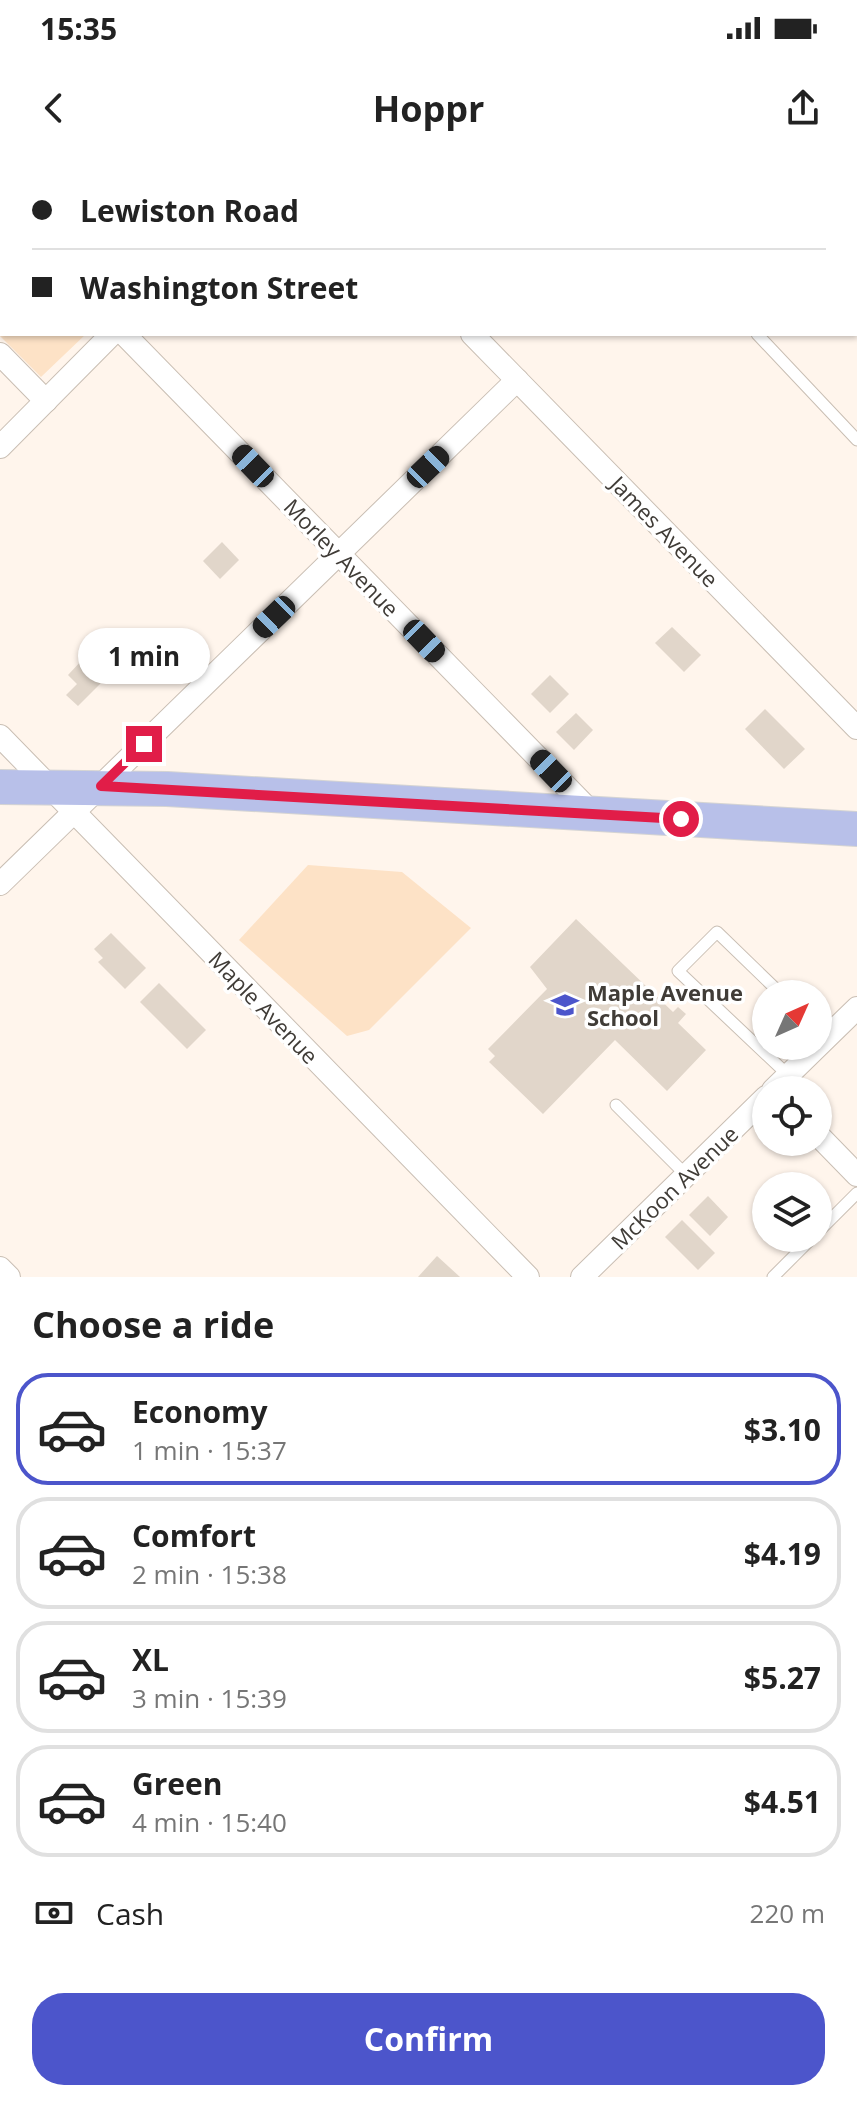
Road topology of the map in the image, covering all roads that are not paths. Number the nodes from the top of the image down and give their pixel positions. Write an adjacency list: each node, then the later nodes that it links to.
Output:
1 (110, 336): 7 (street)
2 (126, 336): 10 (street, Morley Avenue)
3 (474, 336): 6 (street, James Avenue)
4 (759, 336): 8 (lane)
5 (0, 354): 7 (street)
6 (517, 380): 10 (street); 11 (street, James Avenue)
7 (46, 401): 9 (street)
8 (857, 440)
9 (0, 447)
10 (339, 554): 14 (street); 17 (street, Morley Avenue)
11 (857, 728)
12 (0, 736): 13 (street, Maple Avenue)
13 (48, 786): 14 (main road); 15 (main road); 16 (street, Maple Avenue)
14 (101, 786): 16 (street); 17 (main road)
15 (0, 787)
16 (74, 812): 19 (street); 38 (street, Maple Avenue)
17 (593, 814): 18 (main road)
18 (857, 829)
19 (0, 884)
20 (767, 980): 23 (lane)
21 (857, 1008): 22 (street)
22 (832, 1027)
23 (752, 1057)
24 (755, 1060): 26 (lane)
25 (800, 1060): 27 (street)
26 (768, 1076)
27 (786, 1076)
28 (616, 1105): 31 (lane)
29 (752, 1111): 31 (street, McKoon Avenue)
30 (832, 1149): 32 (street)
31 (686, 1175): 39 (street, McKoon Avenue)
32 (857, 1175)
33 (857, 1193): 34 (lane)
34 (832, 1218)
35 (798, 1252): 40 (lane)
36 (0, 1268): 37 (street)
37 (9, 1277)
38 (528, 1277)
39 (582, 1277)
40 (773, 1277)

